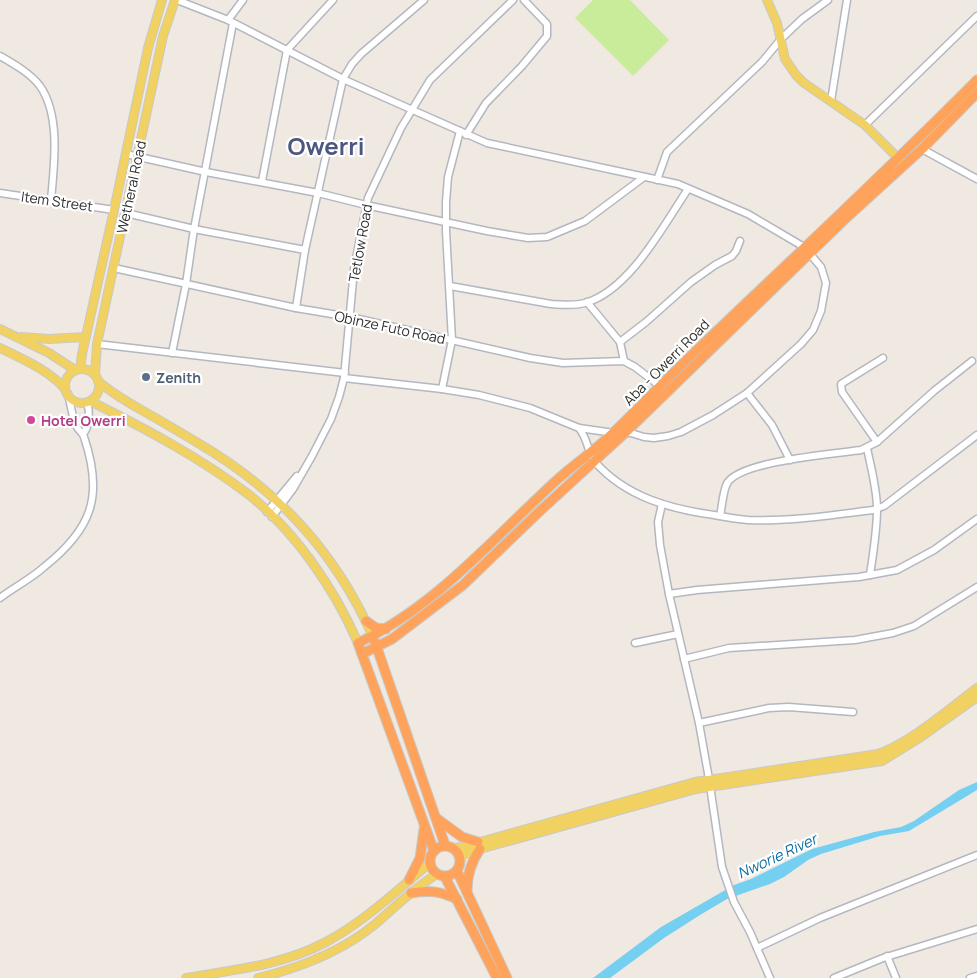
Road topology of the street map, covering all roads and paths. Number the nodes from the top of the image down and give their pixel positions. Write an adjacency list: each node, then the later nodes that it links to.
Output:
1 (162, 0): 25 (main road, Wetheral Road)
2 (176, 0): 12 (street); 26 (main road, Wetheral Road)
3 (243, 0): 12 (street)
4 (333, 0): 14 (street)
5 (424, 0): 16 (street)
6 (513, 0): 20 (street, Tetlow Road)
7 (524, 0): 23 (street)
8 (768, 0): 13 (main road)
9 (828, 0): 13 (street)
10 (847, 0): 19 (street)
11 (977, 16): 21 (street)
12 (230, 21): 14 (street); 28 (street)
13 (781, 39): 19 (main road); 31 (street)
14 (287, 50): 16 (street); 32 (street)
15 (0, 56): 36 (street)
16 (343, 79): 20 (street); 35 (street)
17 (977, 80): 27 (highway, Aba - Owerri Road)
18 (977, 93): 24 (highway, Aba - Owerri Road)
19 (831, 102): 21 (main road)
20 (411, 110): 22 (street); 37 (street, Tetlow Road)
21 (865, 125): 27 (main road)
22 (460, 131): 23 (street); 40 (street)
23 (466, 135): 29 (street)
24 (922, 149): 27 (highway, Aba - Owerri Road); 30 (street)
25 (126, 154): 26 (street); 38 (main road, Wetheral Road)
26 (138, 156): 28 (street); 39 (main road, Wetheral Road)
27 (902, 161): 44 (highway, Aba - Owerri Road)
28 (206, 172): 32 (street); 41 (street)
29 (644, 177): 31 (street); 40 (street)
30 (977, 179)
31 (657, 180): 33 (street)
32 (262, 182): 35 (street)
33 (688, 189): 44 (street); 48 (street)
34 (0, 193): 36 (street, Item Street)
35 (318, 193): 37 (street); 43 (street)
36 (51, 200): 38 (street, Item Street)
37 (366, 205): 40 (street); 50 (street, Tetlow Road)
38 (114, 210): 53 (main road, Wetheral Road)
39 (126, 214): 41 (street); 45 (main road, Wetheral Road)
40 (446, 222): 47 (street)
41 (194, 229): 43 (street); 46 (street)
42 (740, 241): 55 (street)
43 (305, 250): 49 (street)
44 (807, 250): 65 (highway, Aba - Owerri Road); 68 (street); 72 (highway, Aba - Owerri Road)
45 (114, 268): 46 (street, Obinze Futo Road); 56 (main road, Wetheral Road)
46 (186, 284): 49 (street, Obinze Futo Road); 58 (street)
47 (450, 286): 48 (street); 54 (street)
48 (587, 302): 55 (street)
49 (296, 308): 50 (street, Obinze Futo Road)
50 (350, 317): 54 (street, Obinze Futo Road); 63 (street, Tetlow Road)
51 (0, 329): 52 (main road)
52 (17, 337): 53 (main road); 62 (main road)
53 (86, 337): 62 (main road, Wetheral Road)
54 (452, 340): 60 (street, Obinze Futo Road); 66 (street)
55 (620, 342): 60 (street)
56 (97, 344): 58 (street); 64 (main road, Wetheral Road)
57 (0, 348): 67 (main road)
58 (172, 353): 63 (street)
59 (883, 358): 75 (street)
60 (624, 361): 65 (street)
61 (972, 361): 75 (street)
62 (78, 369): 64 (main road); 67 (main road)
63 (345, 375): 66 (street); 79 (street, Tetlow Road)
64 (96, 378): 69 (main road); 79 (main road)
65 (660, 386): 71 (highway, Aba - Owerri Road)
66 (442, 389): 70 (street)
67 (67, 392): 69 (main road); 73 (street)
68 (747, 393): 72 (street); 78 (street)
69 (89, 401): 73 (street); 82 (main road)
70 (579, 428): 71 (street); 77 (street)
71 (614, 433): 72 (street); 77 (highway, Aba - Owerri Road)
72 (625, 433): 77 (highway, Aba - Owerri Road)
73 (83, 434): 88 (street)
74 (977, 435): 81 (street)
75 (877, 442): 76 (street)
76 (867, 448): 78 (street); 81 (street)
77 (592, 457): 80 (street); 90 (highway, Aba - Owerri Road); 93 (highway, Aba - Owerri Road)
78 (790, 460): 83 (street)
79 (280, 502): 82 (street, Tetlow Road); 89 (main road)
80 (662, 504): 83 (street); 87 (street)
81 (877, 509): 83 (street); 85 (street)
82 (270, 515): 94 (main road)
83 (720, 516)
84 (977, 519): 85 (street)
85 (870, 575): 87 (street)
86 (977, 587): 98 (street)
87 (668, 594): 91 (street)
88 (0, 598)
89 (366, 621): 90 (highway); 92 (main road)
90 (386, 629): 92 (highway, Aba - Owerri Road)
91 (678, 634): 95 (street); 98 (street)
92 (373, 636): 94 (highway, Aba - Owerri Road); 96 (highway)
93 (392, 639): 96 (highway, Aba - Owerri Road); 99 (highway)
94 (358, 643): 97 (highway)
95 (635, 643)
96 (377, 646): 97 (highway, Aba - Owerri Road); 99 (highway)
97 (362, 654): 105 (highway)
98 (684, 659): 103 (street)
99 (382, 661): 104 (highway)
100 (977, 688): 106 (main road)
101 (977, 697): 106 (main road)
102 (853, 712): 103 (street)
103 (699, 723): 106 (street)
104 (420, 771): 105 (highway); 107 (highway)
105 (408, 776): 108 (highway)
106 (710, 783): 109 (main road); 122 (street)
107 (436, 818): 109 (highway); 110 (highway)
108 (424, 826): 111 (highway); 117 (highway)
109 (479, 846): 110 (main road); 113 (main road); 119 (highway)
110 (449, 847): 111 (highway); 113 (highway)
111 (434, 851): 114 (highway)
112 (977, 855): 122 (street)
113 (461, 859): 115 (highway)
114 (430, 863): 116 (highway); 117 (main road)
115 (457, 871): 116 (highway); 119 (highway)
116 (441, 875): 118 (main road); 120 (highway)
117 (409, 880): 125 (main road)
118 (411, 893): 120 (highway); 126 (main road)
119 (467, 894): 128 (highway)
120 (457, 899): 127 (highway)
121 (977, 928): 123 (street)
122 (757, 948): 129 (street)
123 (887, 956): 130 (street); 131 (street)
124 (977, 976): 132 (street)
125 (186, 978)
126 (258, 978)
127 (497, 978)
128 (506, 978)
129 (770, 978)
130 (834, 978)
131 (896, 978)
132 (970, 978)

